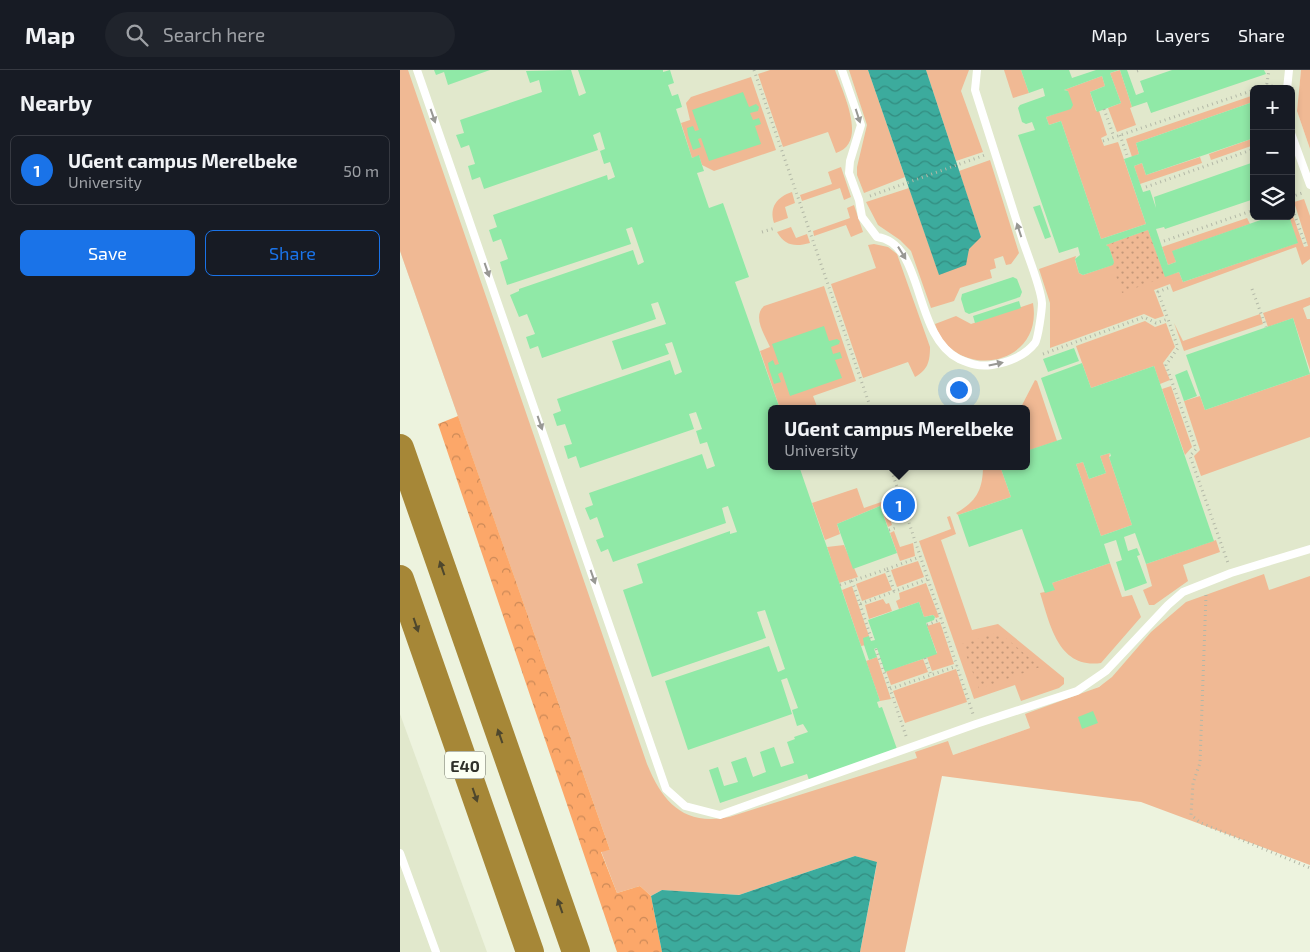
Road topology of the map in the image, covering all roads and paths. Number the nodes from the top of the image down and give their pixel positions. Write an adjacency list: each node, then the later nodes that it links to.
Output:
1 (417, 70): 59 (lane, one-way to 59)
2 (754, 70): 22 (path)
3 (842, 70): 20 (lane, one-way to 20)
4 (977, 70): 15 (lane)
5 (1270, 70): 7 (path)
6 (1288, 70): 8 (lane)
7 (1266, 85)
8 (1287, 85)
9 (1250, 91): 11 (path)
10 (1104, 109): 12 (path)
11 (1120, 135): 12 (path); 17 (path)
12 (1114, 137): 13 (path)
13 (1103, 141)
14 (1295, 144): 18 (lane)
15 (994, 151): 20 (path); 20 (lane, one-way to 15)
16 (1250, 151): 19 (path)
17 (1128, 158)
18 (1310, 185)
19 (1146, 187)
20 (859, 200)
21 (1250, 211): 27 (path)
22 (806, 216): 24 (path); 34 (path)
23 (1295, 216): 28 (path)
24 (801, 218)
25 (775, 228): 26 (path)
26 (762, 232)
27 (1164, 242)
28 (1306, 246)
29 (1168, 288): 31 (path)
30 (1252, 289): 32 (path)
31 (1168, 318): 33 (path); 42 (path)
32 (1266, 327)
33 (1035, 357)
34 (870, 405)
35 (400, 448): 64 (highway, E40, one-way to 35)
36 (891, 470): 40 (path)
37 (895, 528): 38 (path)
38 (889, 530)
39 (1310, 549): 42 (lane)
40 (920, 557): 41 (path); 44 (path)
41 (887, 569): 45 (path); 48 (path)
42 (1231, 573): 46 (lane)
43 (400, 579): 63 (highway, E40, one-way to 63)
44 (928, 579): 48 (path); 50 (path)
45 (852, 582): 47 (path); 49 (path)
46 (1207, 583): 58 (lane); 61 (path)
47 (840, 585)
48 (894, 592): 49 (path)
49 (860, 604): 52 (path)
50 (941, 620): 51 (path); 55 (path)
51 (927, 624)
52 (872, 640)
53 (876, 649): 57 (path)
54 (925, 658): 56 (path)
55 (957, 666): 56 (path); 58 (path)
56 (931, 675): 57 (path)
57 (890, 689): 59 (path)
58 (976, 724): 59 (lane)
59 (911, 749)
60 (400, 853): 62 (lane)
61 (1310, 868)
62 (436, 952)
63 (530, 952)
64 (576, 952)

